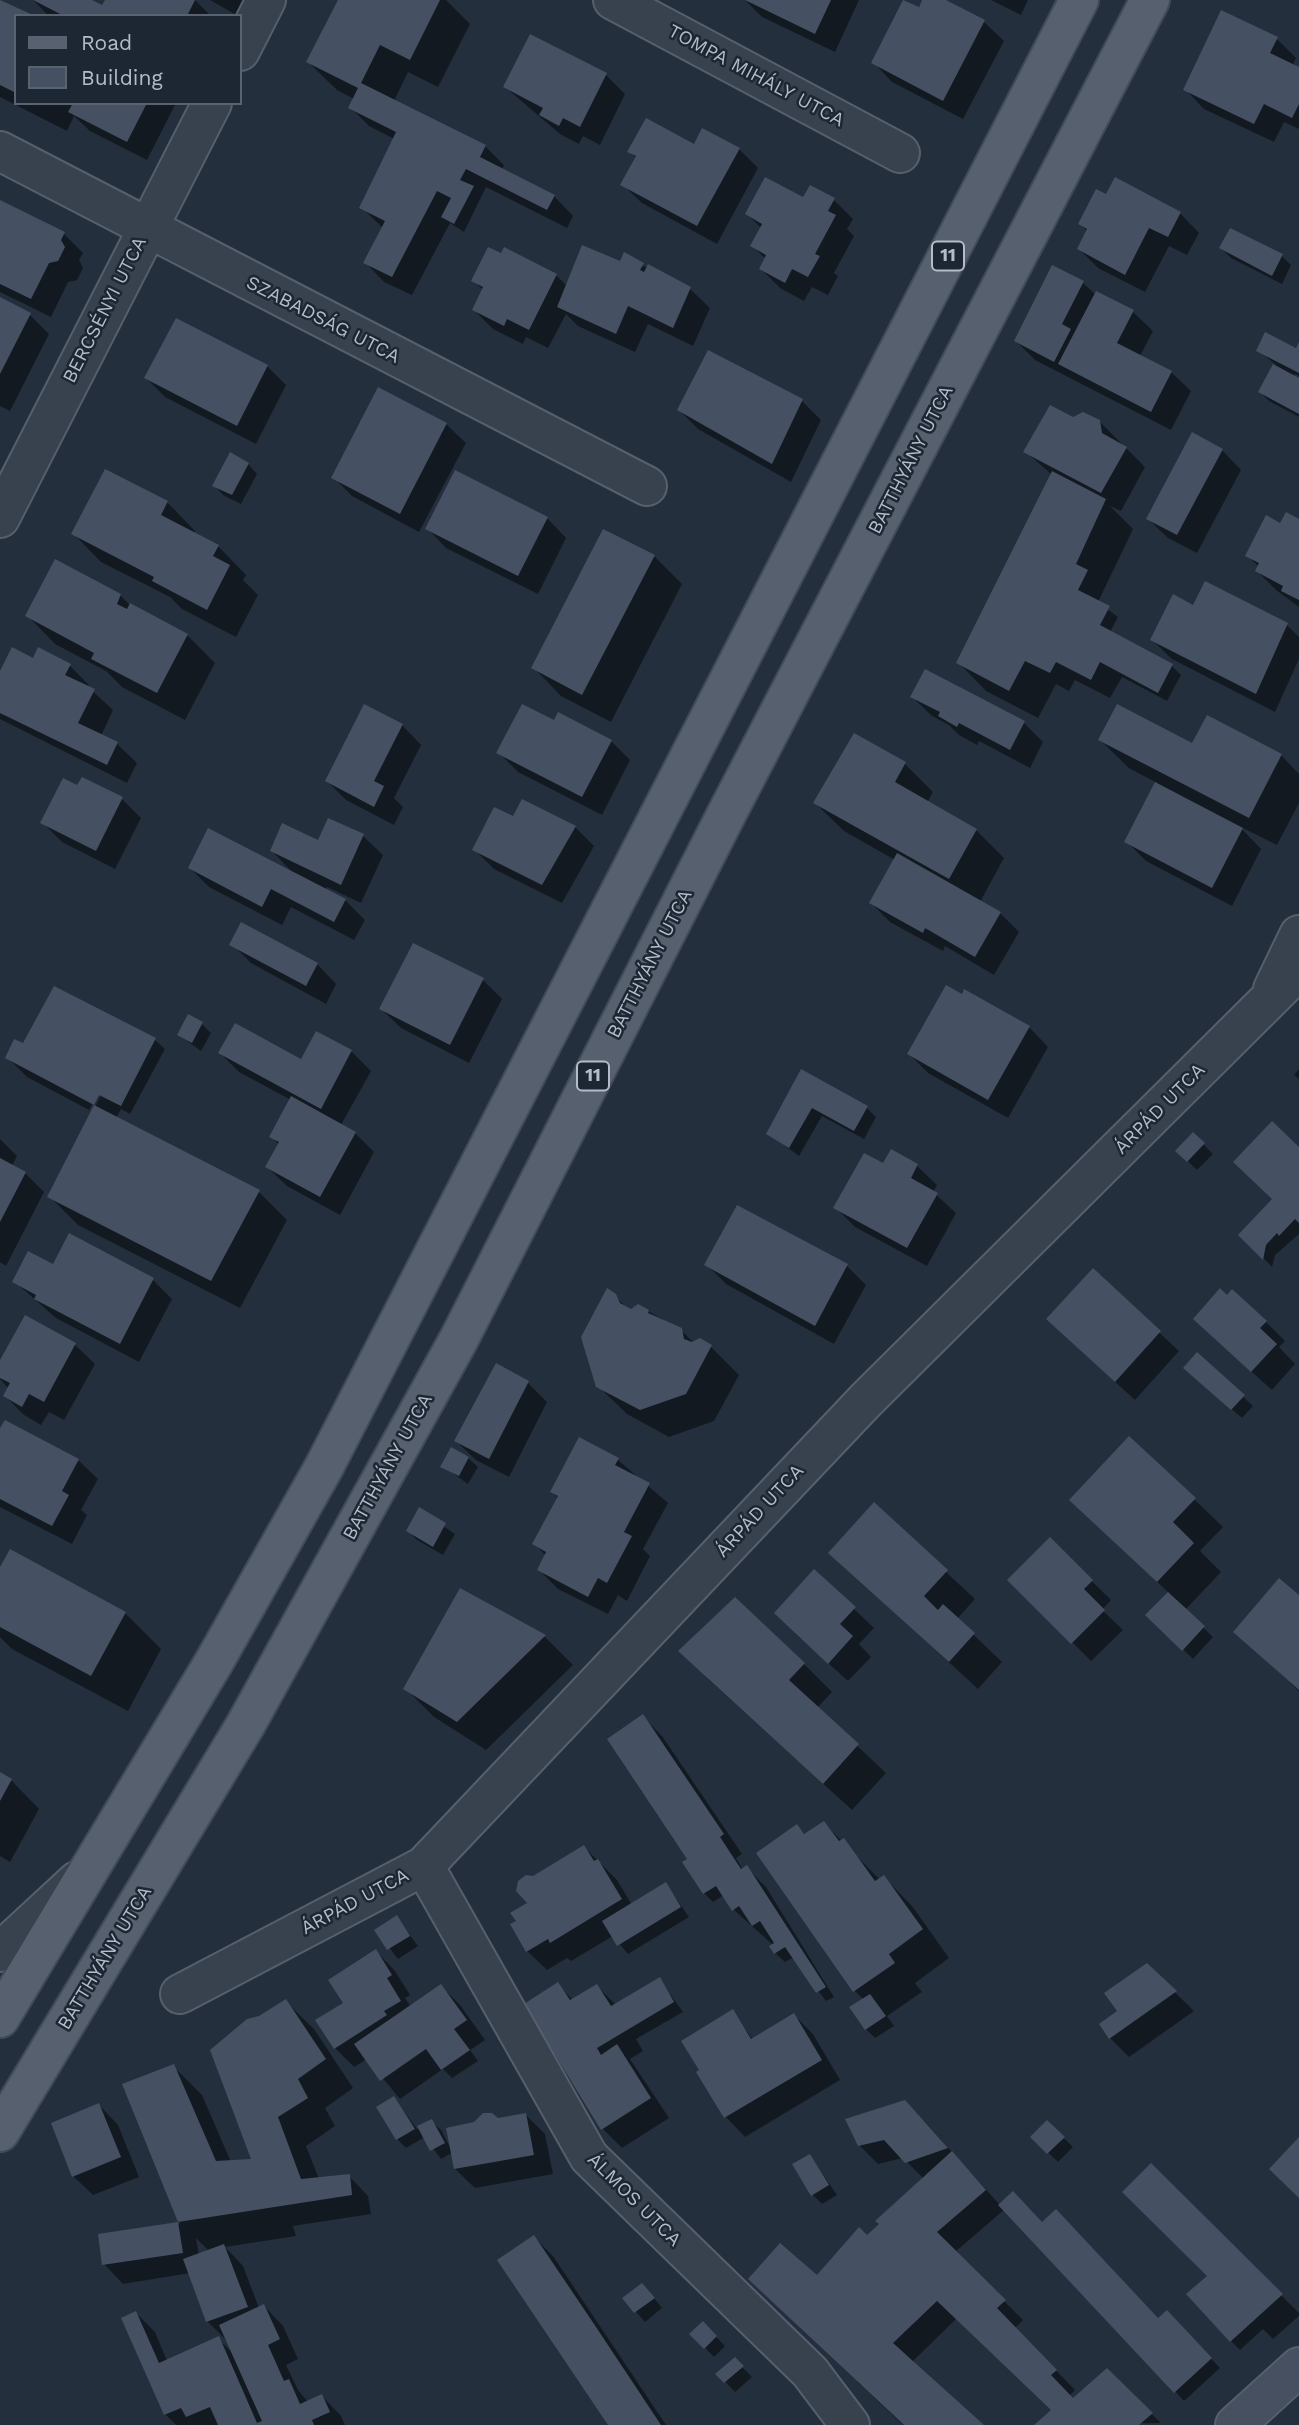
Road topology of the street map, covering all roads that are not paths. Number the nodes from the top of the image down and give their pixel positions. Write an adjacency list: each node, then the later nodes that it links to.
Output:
1 (266, 0): 5 (street)
2 (613, 0): 8 (street, TOMPA MIHÁLY UTCA)
3 (1079, 0): 16 (main road, 11)
4 (1150, 0): 20 (main road, BATTHYÁNY UTCA / 11)
5 (242, 47)
6 (211, 105): 9 (street, BERCSÉNYI UTCA)
7 (0, 151): 9 (street, SZABADSÁG UTCA)
8 (900, 153)
9 (146, 229): 10 (street, SZABADSÁG UTCA); 11 (street, BERCSÉNYI UTCA)
10 (647, 486)
11 (0, 518)
12 (1299, 935): 14 (street)
13 (1299, 970): 14 (street, ÁRPÁD UTCA)
14 (1266, 1003): 15 (street, ÁRPÁD UTCA)
15 (425, 1866): 18 (street, ÁRPÁD UTCA); 22 (street, ÁLMOS UTCA)
16 (91, 1868): 17 (street); 19 (main road, 11)
17 (0, 1952)
18 (180, 1994)
19 (0, 2018)
20 (0, 2132)
21 (1299, 2367): 23 (main road)
22 (850, 2425)
23 (1235, 2425)

